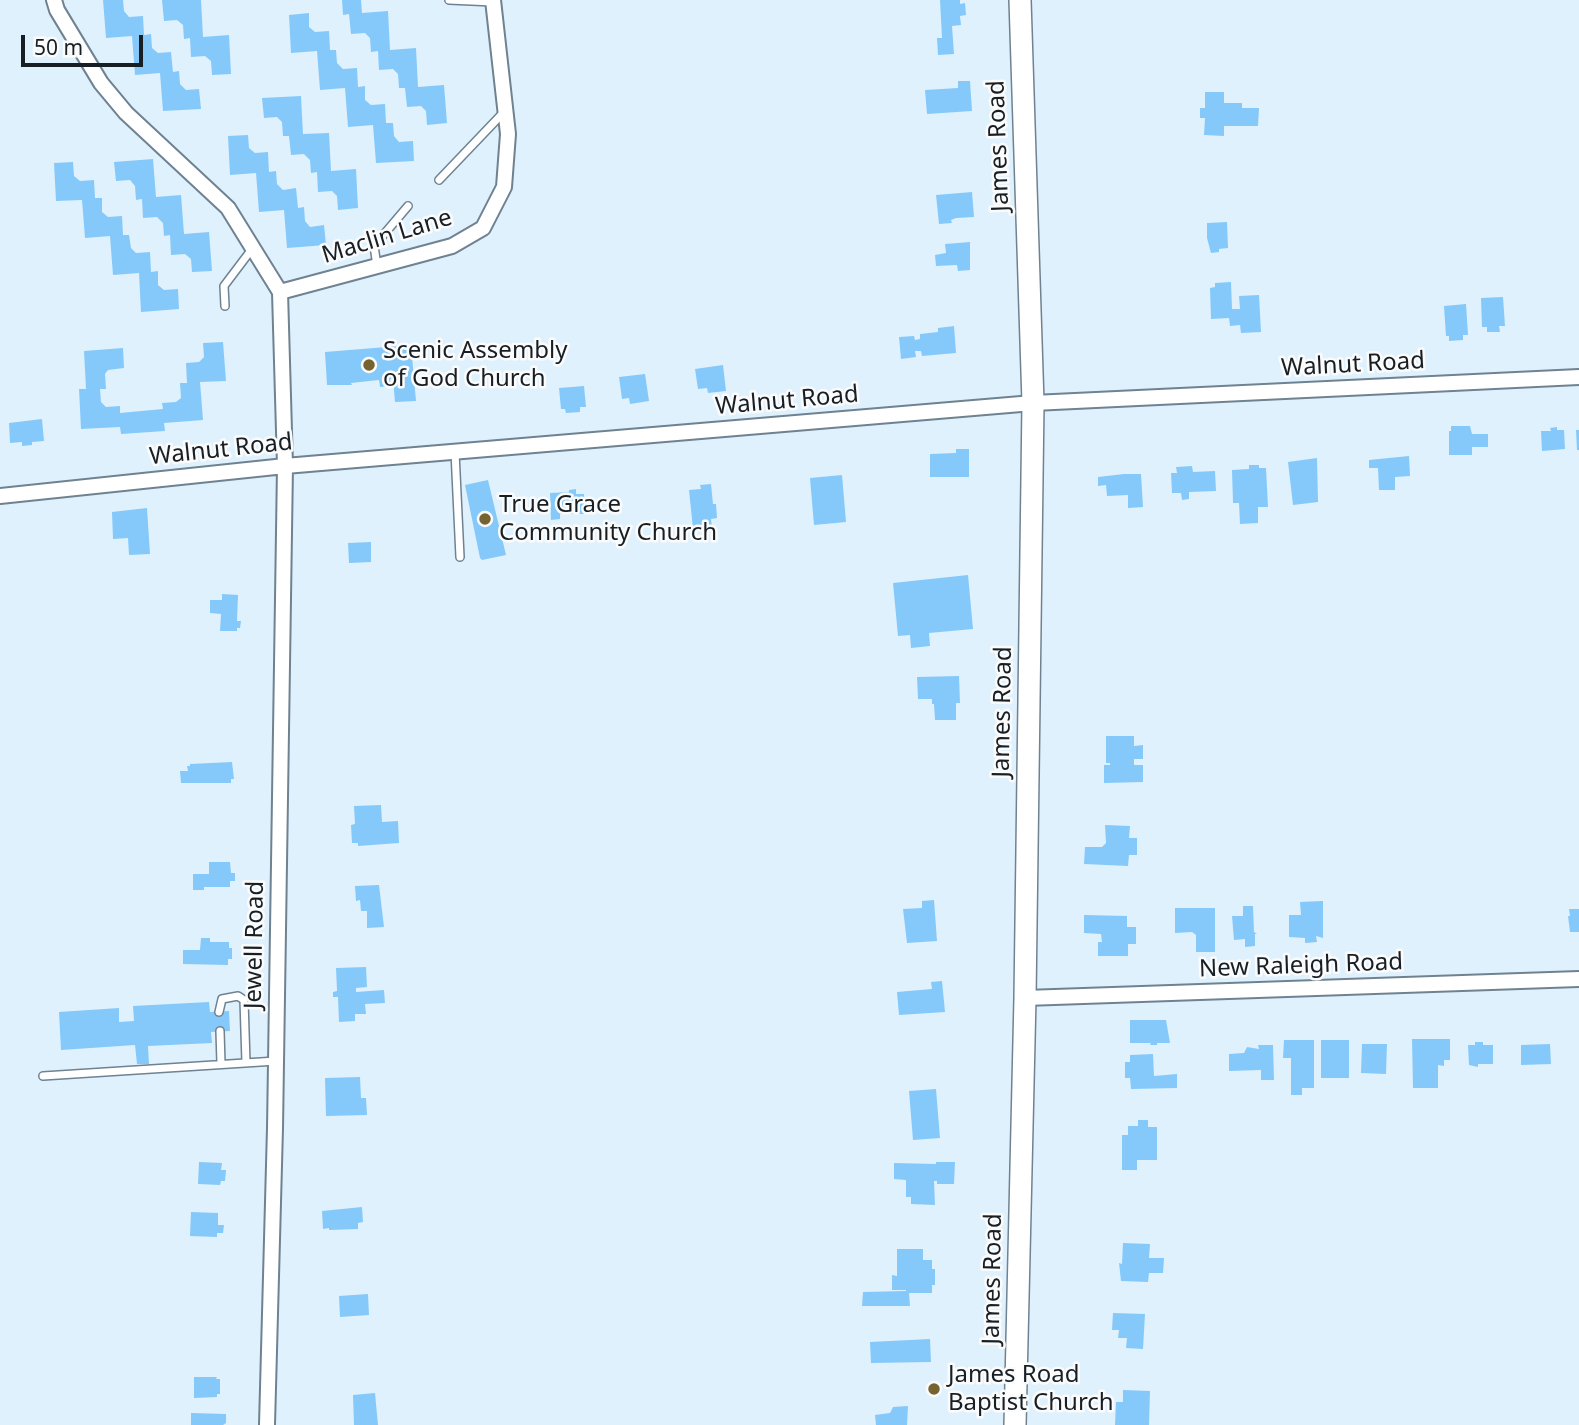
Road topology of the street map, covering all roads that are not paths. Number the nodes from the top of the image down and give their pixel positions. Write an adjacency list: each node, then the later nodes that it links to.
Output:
1 (54, 0): 8 (street)
2 (449, 0): 4 (lane)
3 (1020, 0): 13 (main road, James Road)
4 (493, 1): 5 (street, Maclin Lane)
5 (505, 110): 6 (lane); 9 (street, Maclin Lane)
6 (439, 180)
7 (408, 206): 9 (lane)
8 (252, 249): 10 (street); 11 (lane)
9 (377, 266): 10 (street, Maclin Lane)
10 (280, 292): 15 (street, Jewell Road)
11 (225, 306)
12 (1579, 377): 13 (street, Walnut Road)
13 (1033, 403): 14 (street, Walnut Road); 19 (main road, James Road)
14 (455, 452): 15 (street, Walnut Road); 17 (lane)
15 (285, 467): 16 (street, Walnut Road); 22 (street, Jewell Road)
16 (0, 496)
17 (460, 556)
18 (1579, 979): 19 (street, New Raleigh Road)
19 (1026, 998): 27 (main road, James Road)
20 (219, 1012): 23 (lane)
21 (220, 1031): 24 (lane)
22 (276, 1061): 23 (lane); 26 (street, Jewell Road)
23 (246, 1063): 24 (lane)
24 (221, 1064): 25 (lane)
25 (43, 1076)
26 (267, 1425)
27 (1015, 1425)

